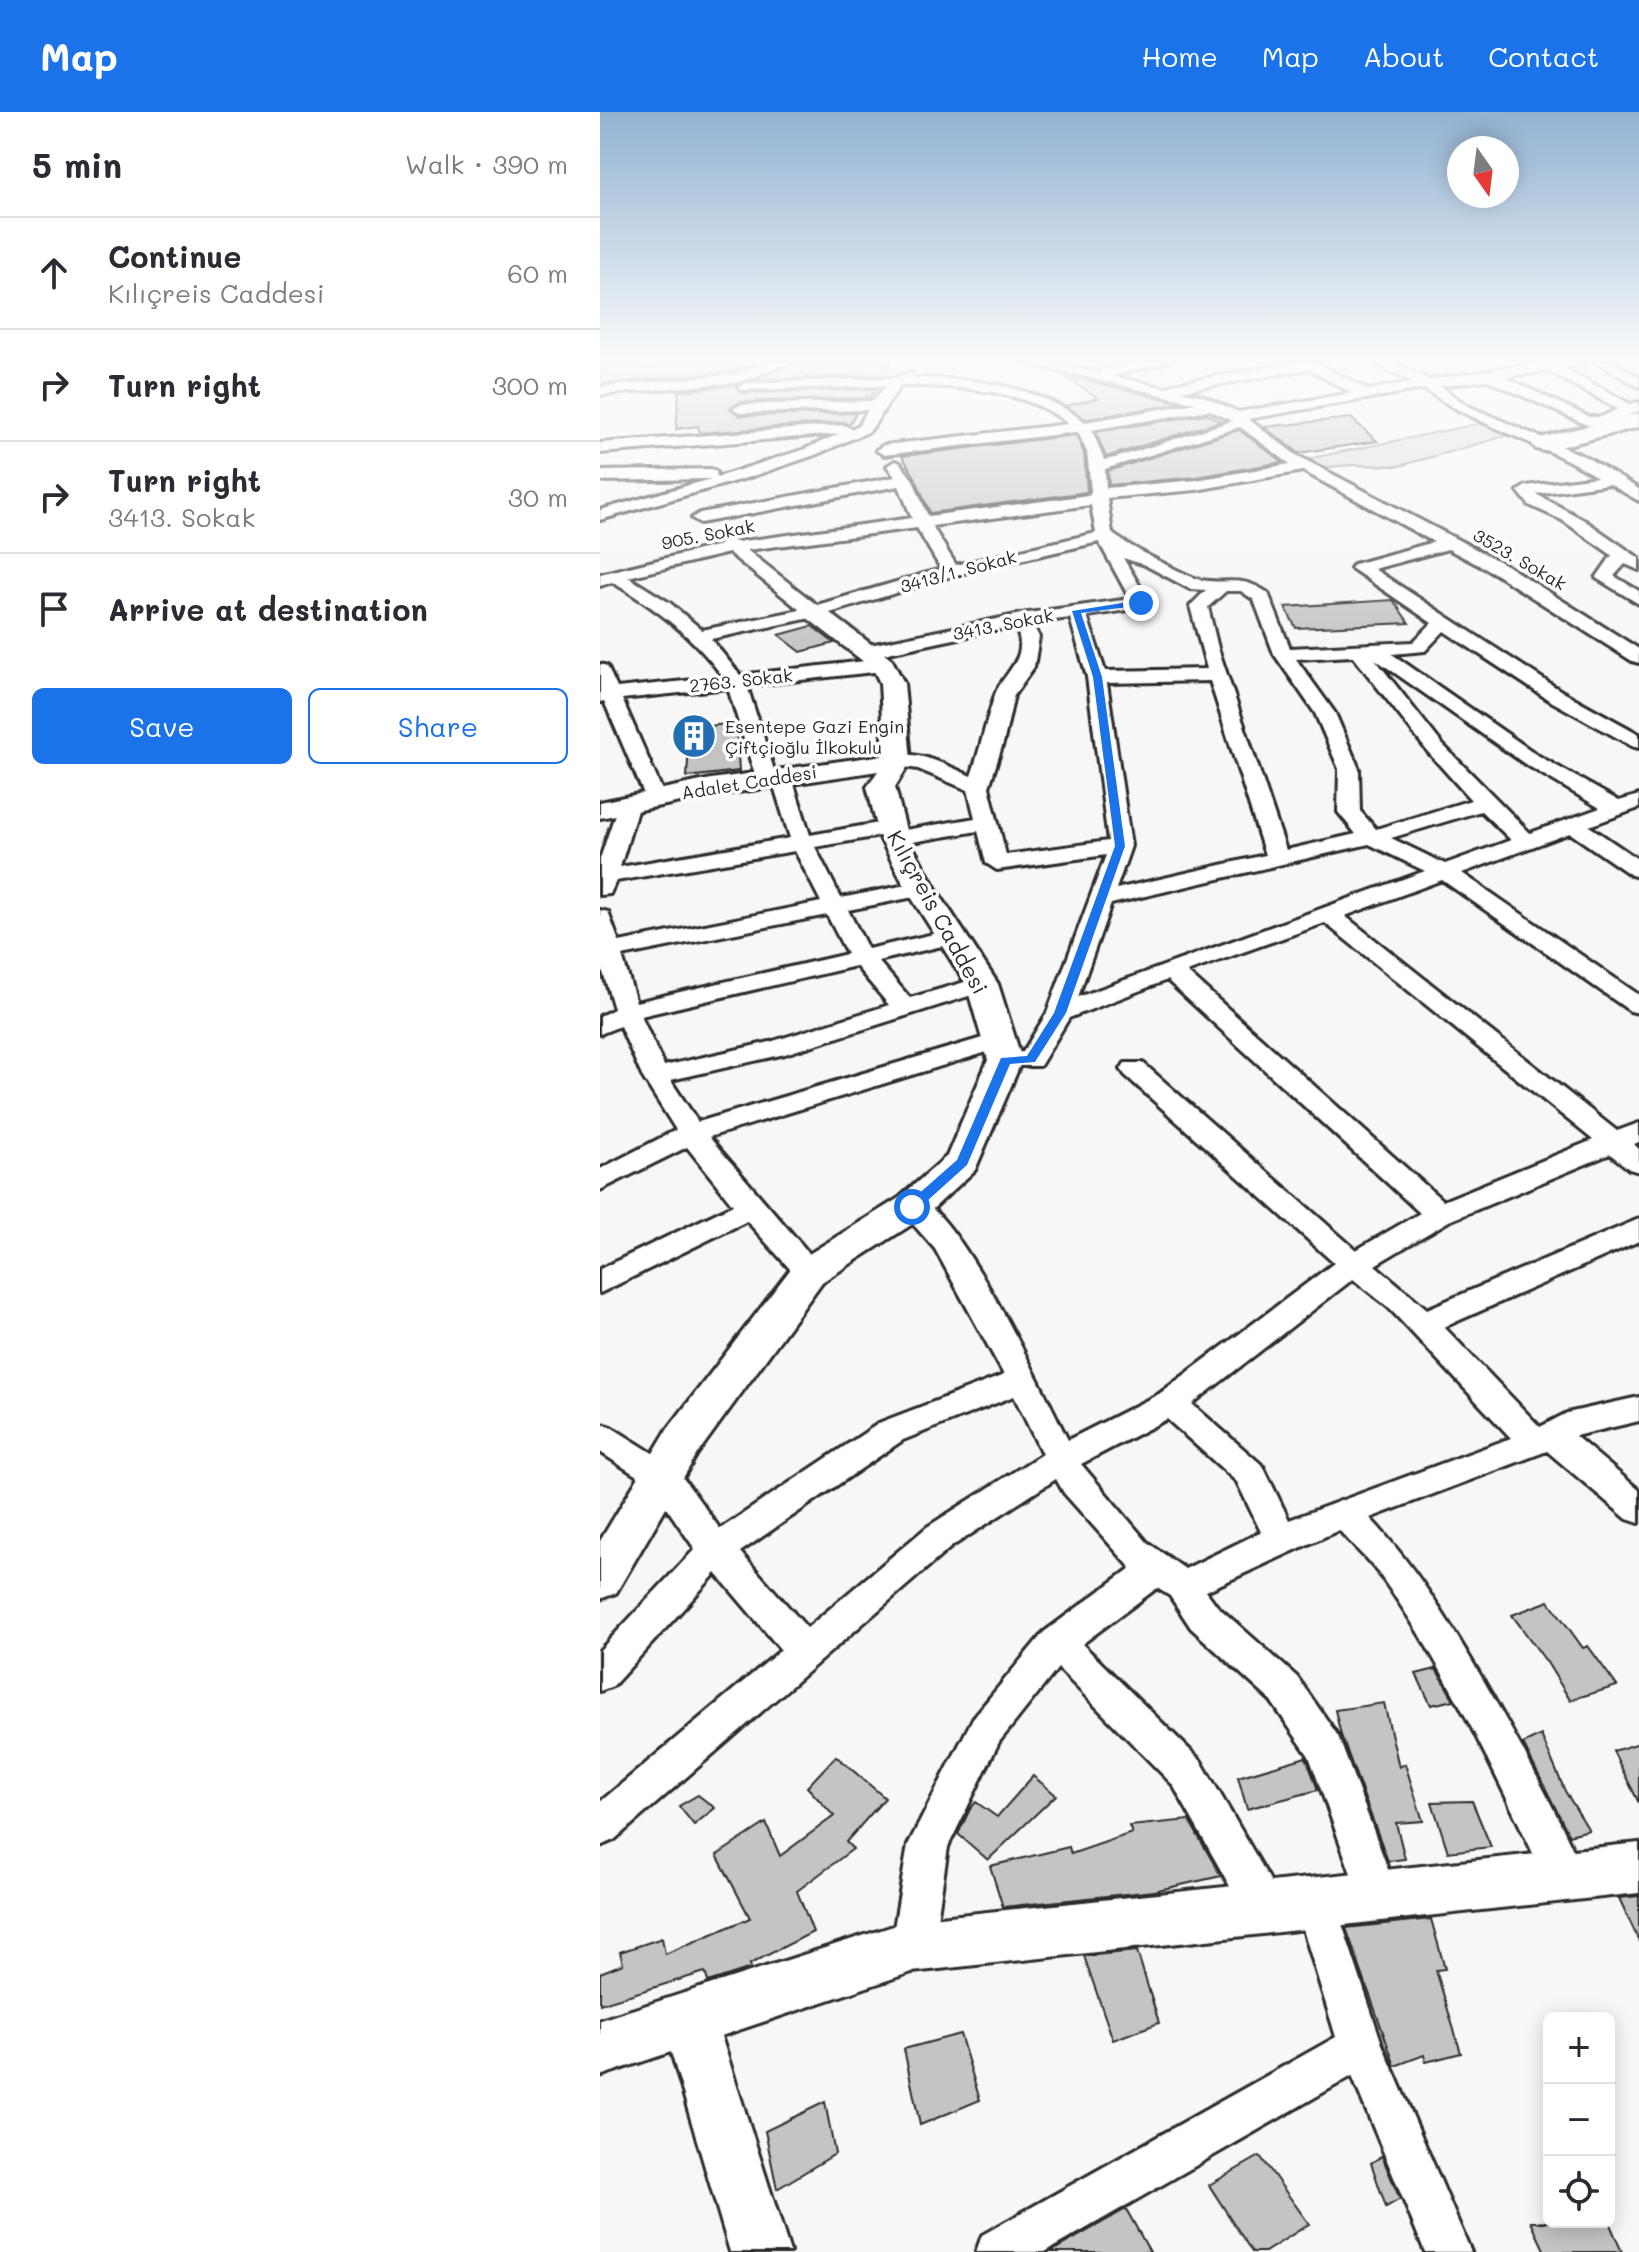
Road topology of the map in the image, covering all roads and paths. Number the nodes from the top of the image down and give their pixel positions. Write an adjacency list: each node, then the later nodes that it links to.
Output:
1 (699, 462): 10 (street)
2 (732, 462): 13 (street)
3 (892, 462): 12 (street)
4 (1098, 462): 8 (street)
5 (1117, 462): 8 (street)
6 (1301, 462): 9 (street, 3523. Sokak)
7 (1581, 462): 11 (street)
8 (1099, 465): 14 (street)
9 (1309, 468): 14 (street, 905. Sokak); 20 (street, 3523. Sokak)
10 (600, 476)
11 (1615, 479): 15 (street); 22 (street)
12 (905, 480): 17 (street); 18 (street)
13 (691, 490): 16 (street); 17 (street)
14 (1096, 496): 18 (street, 905. Sokak); 19 (street)
15 (1639, 496)
16 (600, 515)
17 (700, 518): 21 (street)
18 (922, 523): 21 (street, 905. Sokak); 23 (street)
19 (1104, 536): 23 (street, 3413/1. Sokak); 25 (street); 27 (street, 3413. Sokak)
20 (1451, 543): 30 (street); 34 (street, 3523. Sokak)
21 (733, 547): 24 (street, 905. Sokak); 28 (street)
22 (1632, 561): 26 (street)
23 (951, 571): 28 (street, 3413/1. Sokak)
24 (604, 579): 31 (street)
25 (1219, 588): 33 (street); 37 (street)
26 (1639, 599)
27 (1077, 611): 29 (street, 3413. Sokak); 38 (street)
28 (814, 612): 31 (street, 3413/1. Sokak); 35 (street)
29 (1021, 619): 35 (street, 3413. Sokak); 44 (street)
30 (1443, 622): 32 (street); 41 (street)
31 (698, 636): 39 (street)
32 (1368, 651): 33 (street); 46 (street); 47 (street)
33 (1283, 654): 52 (street)
34 (1639, 657)
35 (874, 659): 39 (street, 2763. Sokak); 42 (street, Kılıçreis Caddesi)
36 (600, 670): 40 (street)
37 (1218, 675): 38 (street); 56 (street)
38 (1097, 677): 55 (street)
39 (734, 680): 40 (street, 2763. Sokak); 43 (street)
40 (606, 696): 45 (street)
41 (1639, 742)
42 (898, 761): 43 (street, Adalet Caddesi); 44 (street); 51 (street, Kılıçreis Caddesi)
43 (774, 776): 45 (street, Adalet Caddesi); 54 (street)
44 (978, 787): 49 (street)
45 (641, 800): 48 (street, Adalet Caddesi); 59 (street)
46 (1485, 803): 52 (street); 53 (street)
47 (1629, 805): 50 (street)
48 (600, 810)
49 (987, 823): 51 (street); 55 (street)
50 (1571, 824): 53 (street); 57 (street)
51 (892, 833): 54 (street); 60 (street, Kılıçreis Caddesi)
52 (1371, 837): 56 (street); 58 (street)
53 (1524, 840): 58 (street)
54 (802, 843): 59 (street); 62 (street)
55 (1120, 846): 61 (street)
56 (1277, 857): 61 (street)
57 (1639, 870)
58 (1445, 872): 63 (street); 70 (street)
59 (603, 885)
60 (921, 889): 62 (street); 65 (street, Kılıçreis Caddesi)
61 (1101, 899): 73 (street)
62 (834, 906): 66 (street); 67 (street)
63 (1328, 914): 68 (street); 79 (street)
64 (600, 917): 66 (street)
65 (951, 937): 67 (street); 69 (street, Kılıçreis Caddesi)
66 (605, 952): 72 (street)
67 (863, 958): 71 (street); 72 (street)
68 (1170, 970): 73 (street); 84 (street)
69 (982, 984): 71 (street); 75 (street, Kılıçreis Caddesi)
70 (1639, 1006)
71 (904, 1007): 77 (street)
72 (627, 1012): 74 (street); 77 (street)
73 (1060, 1013): 75 (street)
74 (600, 1026)
75 (1002, 1051): 78 (street); 82 (street)
76 (1134, 1069): 86 (street)
77 (655, 1076): 78 (street)
78 (692, 1133): 81 (street); 83 (street)
79 (1626, 1137): 80 (street); 84 (street)
80 (1639, 1163)
81 (600, 1181)
82 (912, 1207): 87 (street); 90 (street)
83 (750, 1208): 87 (street); 88 (street)
84 (1439, 1214): 86 (street)
85 (1638, 1230): 89 (street)
86 (1353, 1264): 89 (street); 91 (street)
87 (809, 1272): 96 (street)
88 (600, 1282)
89 (1424, 1323): 93 (street)
90 (1021, 1381): 95 (street); 100 (street)
91 (1170, 1403): 95 (street); 99 (street)
92 (1639, 1409): 93 (street)
93 (1543, 1439): 97 (street); 98 (street)
94 (604, 1445): 96 (street)
95 (1061, 1459): 101 (street); 104 (street)
96 (663, 1476): 100 (street); 102 (street)
97 (1639, 1509)
98 (1344, 1513): 99 (street); 108 (street)
99 (1282, 1538): 101 (street)
100 (717, 1549): 104 (street); 105 (street)
101 (1169, 1578): 103 (street); 109 (street)
102 (600, 1580)
103 (1057, 1643): 111 (street); 112 (street)
104 (804, 1650): 106 (street)
105 (600, 1675)
106 (600, 1827)
107 (1639, 1868): 108 (street)
108 (1564, 1875): 109 (street)
109 (1378, 1896): 110 (street)
110 (1315, 1903): 111 (street); 114 (street)
111 (1264, 1908): 112 (street)
112 (912, 1946): 113 (street)
113 (689, 2020): 115 (street); 116 (street)
114 (1361, 2047): 117 (street); 118 (street)
115 (600, 2048)
116 (760, 2252)
117 (999, 2252)
118 (1448, 2252)

